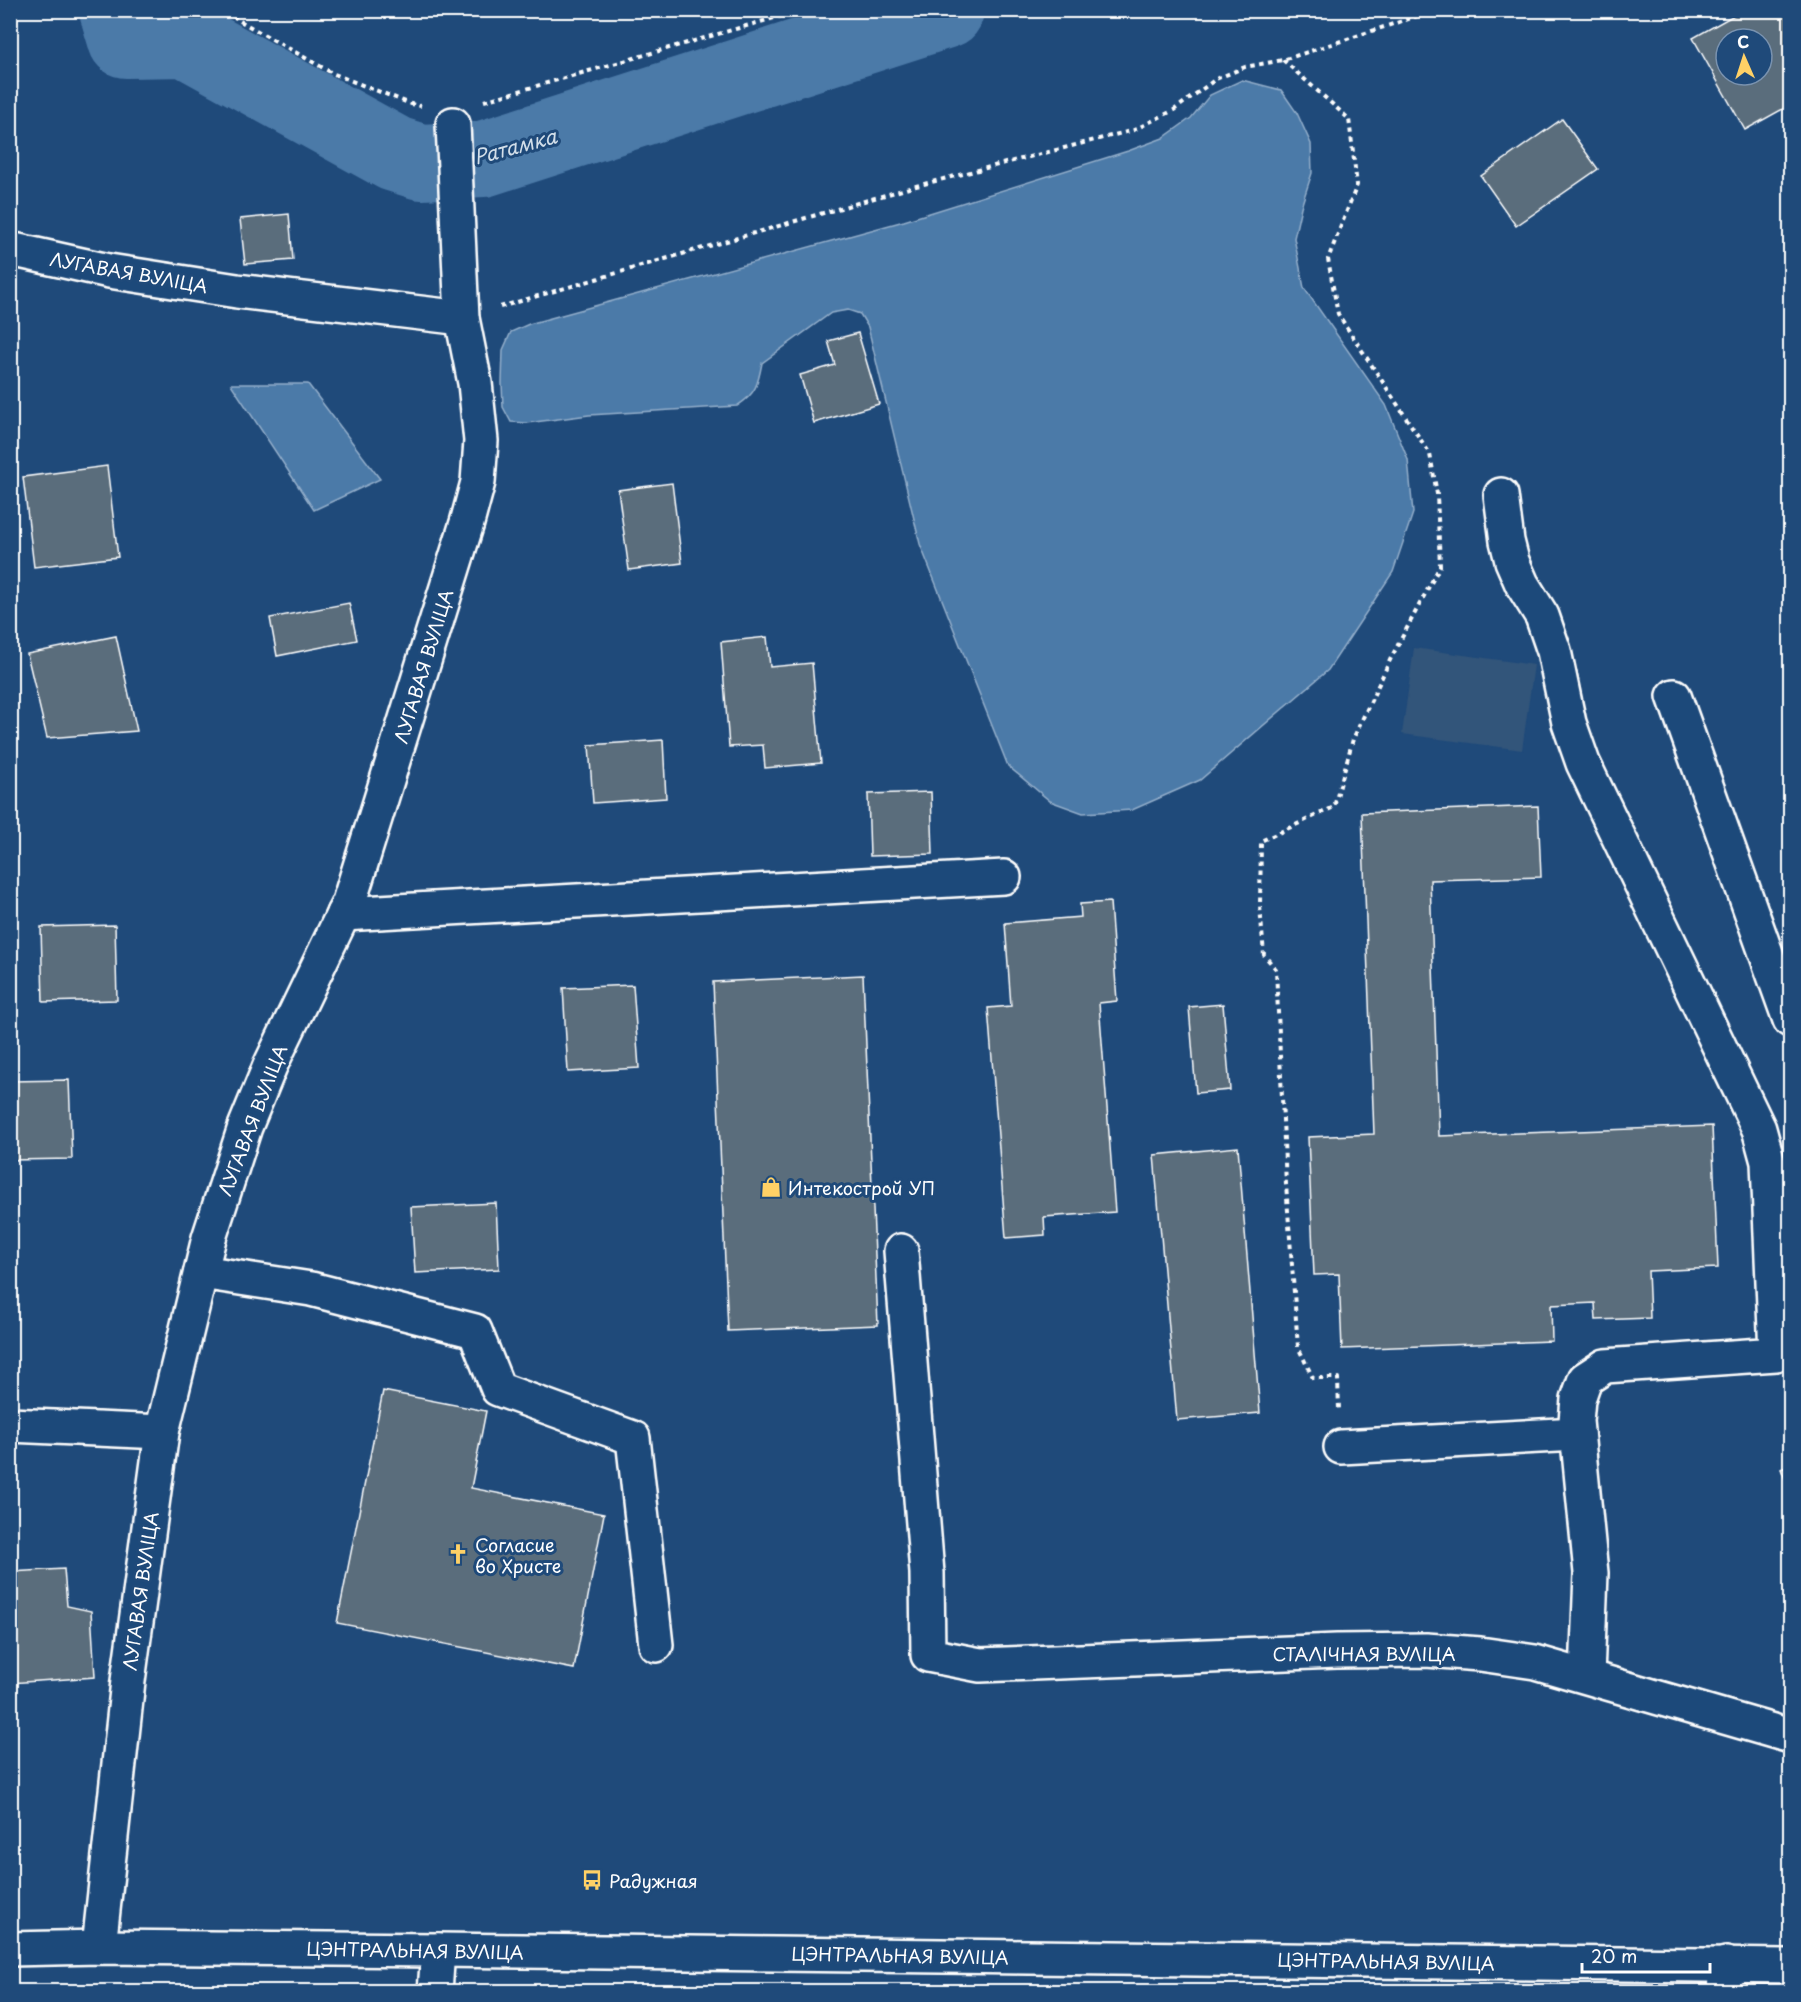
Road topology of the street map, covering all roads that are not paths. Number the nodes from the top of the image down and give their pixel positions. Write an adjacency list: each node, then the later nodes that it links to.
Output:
1 (452, 112): 3 (street, ЛУГАВАЯ ВУЛІЦА)
2 (10, 249): 3 (street, ЛУГАВАЯ ВУЛІЦА)
3 (462, 318): 7 (street, ЛУГАВАЯ ВУЛІЦА)
4 (1501, 495): 11 (street)
5 (1674, 696): 8 (street)
6 (1004, 877): 7 (street)
7 (343, 914): 10 (street, ЛУГАВАЯ ВУЛІЦА)
8 (1791, 1020)
9 (901, 1251): 17 (street, СТАЛІЧНАЯ ВУЛІЦА)
10 (201, 1272): 13 (street, ЛУГАВАЯ ВУЛІЦА); 16 (street)
11 (1781, 1275): 14 (street)
12 (10, 1425): 13 (street)
13 (162, 1432): 19 (street, ЛУГАВАЯ ВУЛІЦА)
14 (1577, 1434): 15 (street); 17 (street)
15 (1341, 1447)
16 (656, 1645)
17 (1587, 1676): 18 (street, СТАЛІЧНАЯ ВУЛІЦА)
18 (1791, 1736)
19 (99, 1947): 20 (street, ЦЭНТРАЛЬНАЯ ВУЛІЦА); 21 (street, ЦЭНТРАЛЬНАЯ ВУЛІЦА)
20 (10, 1949)
21 (438, 1950): 23 (street, ЦЭНТРАЛЬНАЯ ВУЛІЦА); 24 (street)
22 (1791, 1966): 23 (street, ЦЭНТРАЛЬНАЯ ВУЛІЦА)
23 (1725, 1978)
24 (435, 1992)

